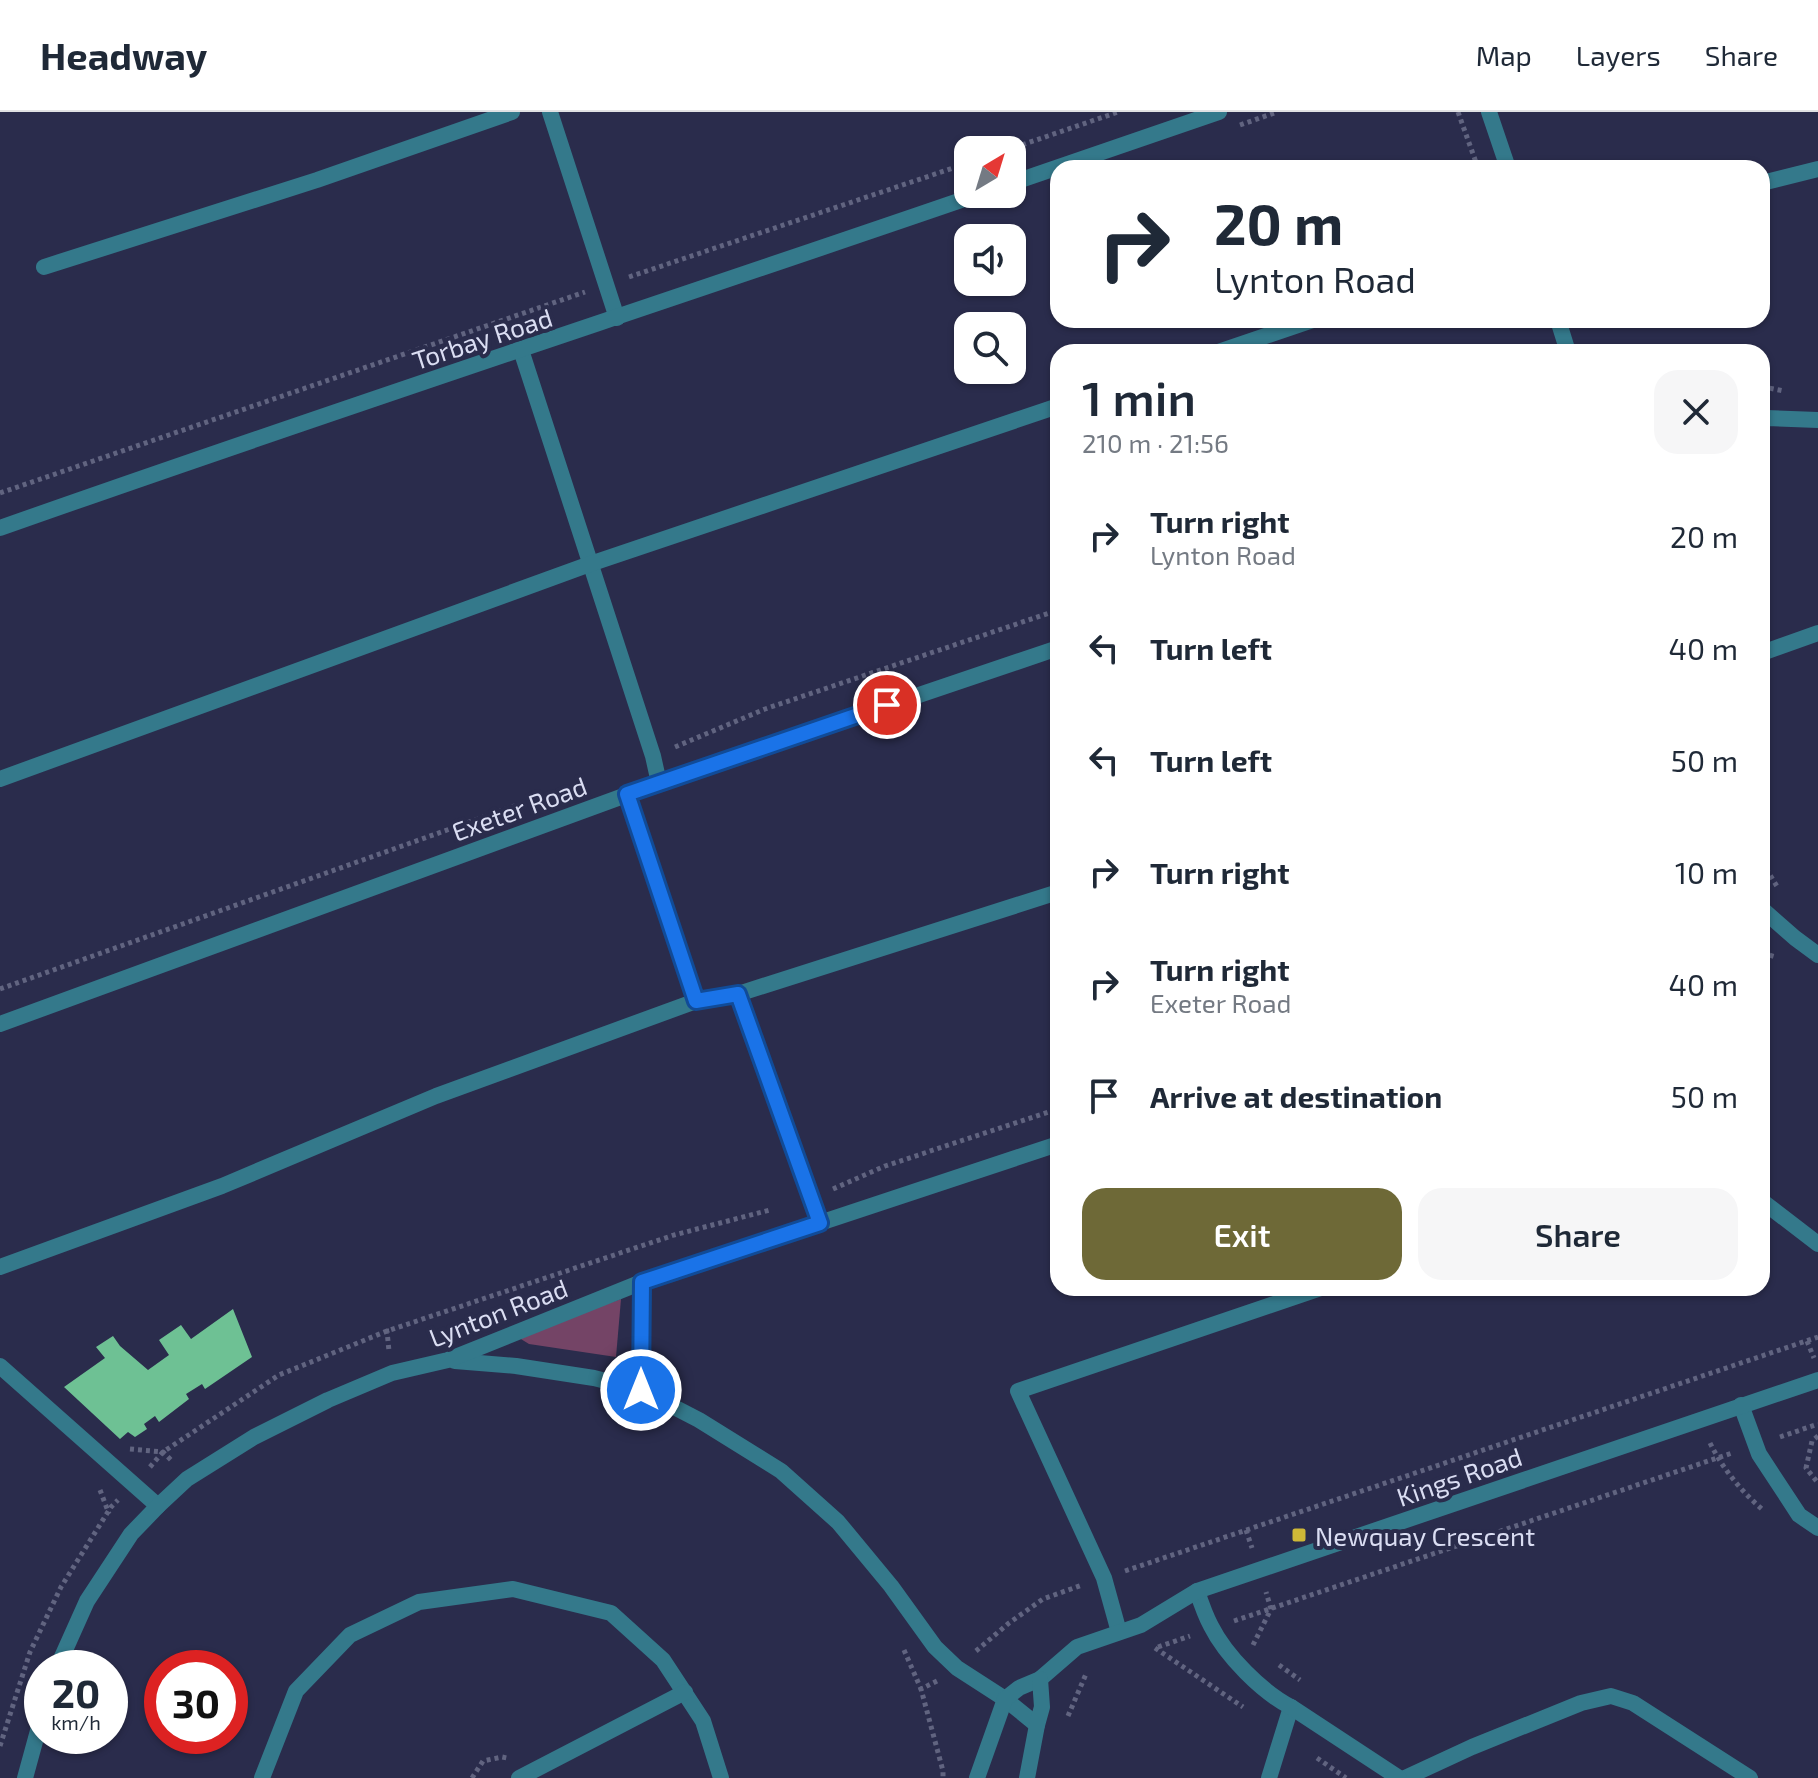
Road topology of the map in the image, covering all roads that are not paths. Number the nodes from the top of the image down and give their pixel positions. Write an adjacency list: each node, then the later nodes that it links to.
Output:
1 (512, 112): 12 (street)
2 (550, 112): 13 (street)
3 (1219, 112): 5 (street)
4 (1489, 112): 6 (street)
5 (1079, 160)
6 (1505, 160)
7 (1818, 169): 10 (street)
8 (1050, 170): 9 (street)
9 (1026, 178)
10 (1770, 181)
11 (954, 203): 13 (street, Torbay Road)
12 (44, 267)
13 (617, 318): 16 (street, Torbay Road)
14 (1289, 328): 15 (street)
15 (1242, 344)
16 (521, 350): 20 (street, Torbay Road); 21 (street)
17 (1050, 409): 21 (street)
18 (1770, 418): 19 (street)
19 (1818, 420)
20 (0, 528)
21 (590, 564): 25 (street); 26 (street)
22 (1818, 633): 23 (street)
23 (1770, 650)
24 (1050, 651): 26 (street, Exeter Road)
25 (0, 779)
26 (659, 783): 27 (street, Exeter Road)
27 (627, 794): 32 (street); 33 (street, Exeter Road)
28 (1050, 895): 31 (street)
29 (1770, 916): 30 (street)
30 (1818, 955)
31 (738, 994): 32 (street); 36 (street)
32 (696, 1001): 38 (street)
33 (0, 1024)
34 (1050, 1147): 36 (street, Lynton Road)
35 (1770, 1207): 37 (street)
36 (820, 1223): 39 (street, Lynton Road)
37 (1818, 1244)
38 (0, 1267)
39 (642, 1282): 41 (street, Lynton Road); 44 (street)
40 (1297, 1296): 49 (street)
41 (448, 1360): 44 (street); 46 (street, Lynton Road)
42 (0, 1366): 46 (street)
43 (1818, 1380): 45 (street, Kings Road)
44 (641, 1390): 53 (street)
45 (1741, 1405): 47 (street); 48 (street, Kings Road)
46 (158, 1506): 50 (street, Lynton Road)
47 (1818, 1528)
48 (1197, 1591): 49 (street, Kings Road); 54 (street)
49 (1119, 1632): 51 (street, Kings Road)
50 (65, 1650)
51 (1040, 1679): 53 (street, Kings Road); 55 (street)
52 (685, 1692): 58 (street); 59 (street); 60 (street)
53 (1005, 1699): 55 (street); 61 (street)
54 (1291, 1707): 63 (street); 64 (street)
55 (1037, 1725): 62 (street)
56 (32, 1754): 57 (street)
57 (25, 1778)
58 (262, 1778)
59 (519, 1778)
60 (721, 1778)
61 (977, 1778)
62 (1027, 1778)
63 (1269, 1778)
64 (1402, 1778): 65 (street)
65 (1750, 1778)

